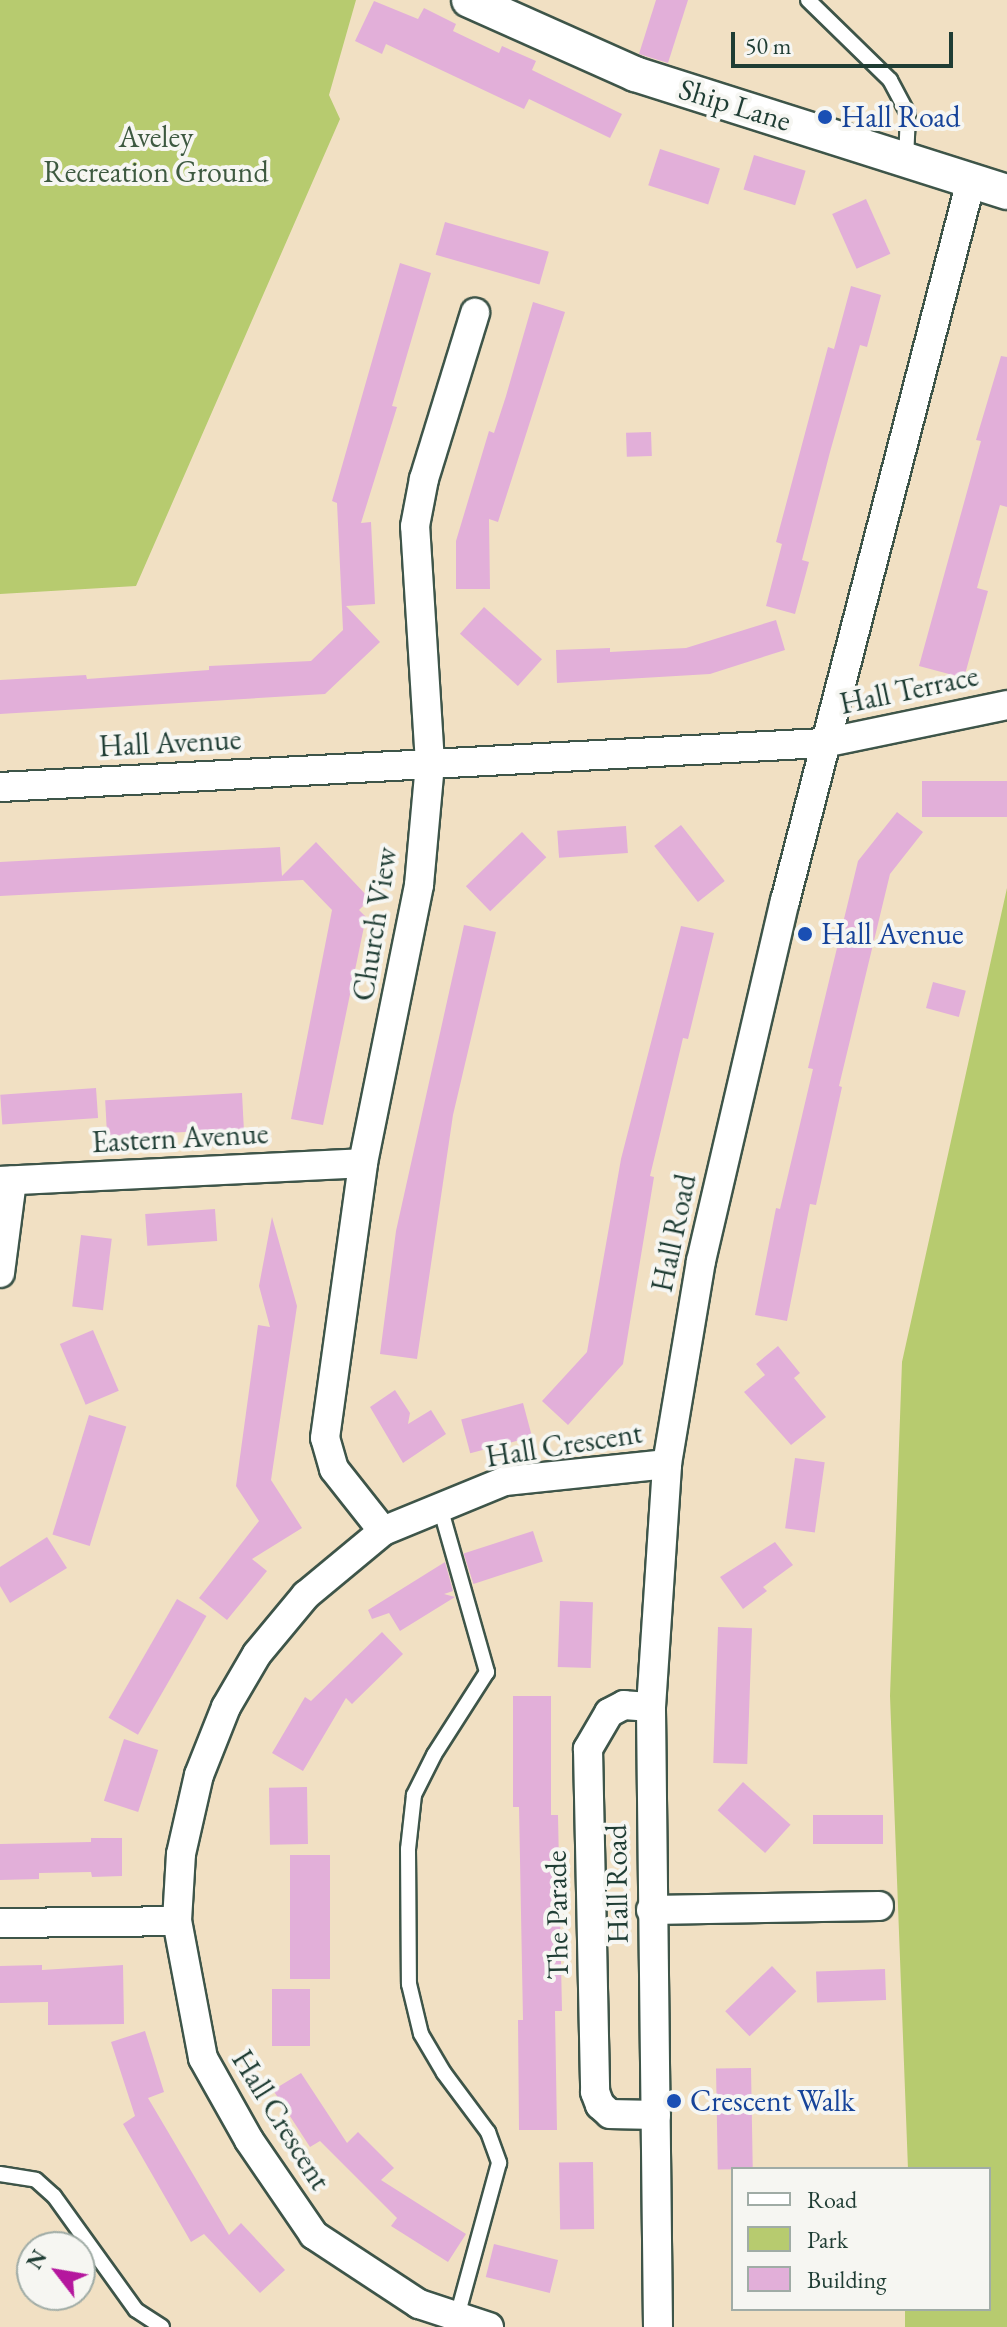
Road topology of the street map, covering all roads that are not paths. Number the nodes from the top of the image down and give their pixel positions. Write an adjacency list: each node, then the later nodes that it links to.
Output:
1 (469, 0): 3 (street, Ship Lane)
2 (808, 0): 3 (lane)
3 (906, 161): 4 (street, Ship Lane)
4 (971, 181): 5 (street, Ship Lane); 8 (street, Hall Road)
5 (1007, 192)
6 (475, 313): 9 (street, Church View)
7 (1007, 705): 8 (street, Hall Terrace)
8 (824, 743): 9 (street, Hall Avenue); 14 (street, Hall Road)
9 (430, 763): 10 (street, Hall Avenue); 11 (street, Church View)
10 (0, 787)
11 (363, 1163): 12 (street, Eastern Avenue); 16 (street, Church View)
12 (6, 1181): 13 (street)
13 (0, 1273)
14 (667, 1464): 15 (street, Hall Crescent); 17 (street, Hall Road)
15 (440, 1507): 16 (street, Hall Crescent); 24 (lane)
16 (383, 1531): 20 (street, Hall Crescent)
17 (651, 1707): 19 (street, Hall Road); 22 (street, The Parade)
18 (879, 1906): 19 (street)
19 (651, 1910): 22 (street, Hall Road)
20 (177, 1921): 21 (street); 24 (street, Hall Crescent)
21 (0, 1923)
22 (656, 2115): 27 (street, Hall Road)
23 (0, 2174): 25 (lane)
24 (457, 2317): 26 (street, Hall Crescent)
25 (162, 2327)
26 (489, 2327)
27 (658, 2327)

